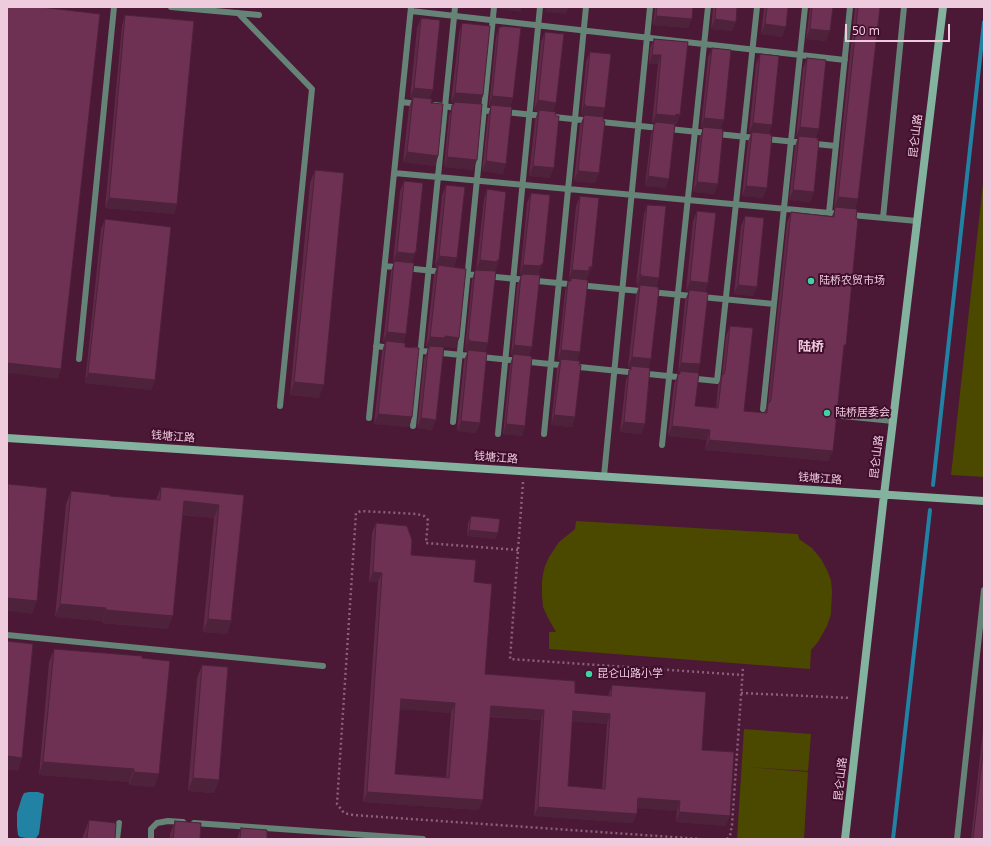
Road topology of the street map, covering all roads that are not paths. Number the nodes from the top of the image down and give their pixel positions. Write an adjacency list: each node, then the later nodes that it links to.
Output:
1 (114, 7): 68 (lane)
2 (171, 7): 15 (lane)
3 (455, 7): 17 (lane)
4 (494, 7): 18 (lane)
5 (540, 7): 19 (lane)
6 (586, 7): 20 (lane)
7 (650, 7): 21 (lane)
8 (708, 7): 22 (lane)
9 (757, 7): 23 (lane)
10 (805, 7): 24 (lane)
11 (850, 7): 25 (lane)
12 (904, 7): 50 (lane)
13 (943, 7): 51 (street, 昆仑山路)
14 (411, 9): 17 (lane); 26 (lane)
15 (238, 13): 16 (lane); 73 (lane)
16 (259, 15)
17 (454, 16): 18 (lane); 29 (lane)
18 (492, 20): 19 (lane); 32 (lane)
19 (538, 25): 20 (lane); 33 (lane)
20 (584, 30): 21 (lane); 34 (lane)
21 (647, 38): 22 (lane); 35 (lane)
22 (704, 44): 23 (lane); 36 (lane)
23 (753, 49): 24 (lane); 37 (lane)
24 (800, 55): 25 (lane); 38 (lane)
25 (845, 60): 39 (lane)
26 (402, 102): 27 (lane); 40 (lane)
27 (424, 104)
28 (431, 105): 29 (lane)
29 (445, 106): 30 (lane); 41 (lane)
30 (461, 108)
31 (468, 109): 32 (lane)
32 (484, 110): 33 (lane); 42 (lane)
33 (529, 115): 34 (lane); 43 (lane)
34 (575, 120): 35 (lane); 44 (lane)
35 (638, 126): 36 (lane); 45 (lane)
36 (695, 132): 37 (lane); 46 (lane)
37 (744, 137): 38 (lane); 47 (lane)
38 (791, 141): 39 (lane); 48 (lane)
39 (836, 146): 49 (lane)
40 (394, 173): 41 (lane); 52 (lane)
41 (438, 177): 42 (lane); 53 (lane)
42 (477, 180): 43 (lane); 56 (lane)
43 (522, 185): 44 (lane); 57 (lane)
44 (568, 189): 45 (lane); 58 (lane)
45 (632, 195): 46 (lane); 59 (lane)
46 (688, 200): 47 (lane); 60 (lane)
47 (736, 204): 48 (lane); 61 (lane)
48 (784, 209): 49 (lane); 62 (lane)
49 (829, 213): 50 (lane)
50 (883, 218): 51 (lane)
51 (917, 221): 77 (street, 昆仑山路)
52 (385, 266): 53 (lane); 63 (lane)
53 (428, 270): 54 (lane); 66 (lane)
54 (452, 272)
55 (460, 273): 56 (lane)
56 (468, 274): 57 (lane); 67 (lane)
57 (513, 278): 58 (lane); 69 (lane)
58 (559, 283): 59 (lane); 70 (lane)
59 (622, 289): 60 (lane); 71 (lane)
60 (678, 294): 61 (lane); 72 (lane)
61 (726, 299): 62 (lane); 72 (lane)
62 (774, 304): 74 (lane)
63 (376, 346): 64 (lane); 76 (lane)
64 (398, 349)
65 (406, 350): 66 (lane)
66 (420, 351): 67 (lane); 79 (lane)
67 (460, 355): 69 (lane); 78 (lane)
68 (79, 359)
69 (505, 360): 70 (lane); 80 (lane)
70 (550, 364): 71 (lane); 81 (lane)
71 (614, 370): 72 (lane); 84 (lane)
72 (669, 376): 83 (lane)
73 (280, 406)
74 (763, 409)
75 (843, 416): 77 (lane)
76 (369, 418)
77 (893, 421): 85 (street, 昆仑山路)
78 (453, 422)
79 (413, 426)
80 (498, 434)
81 (544, 434)
82 (7, 438): 84 (street, 钱塘江路)
83 (662, 445)
84 (604, 476): 85 (street, 钱塘江路)
85 (884, 494): 86 (street, 钱塘江路); 94 (street, 昆仑山路)
86 (984, 501)
87 (984, 590): 95 (lane)
88 (7, 635): 89 (lane)
89 (323, 666)
90 (119, 822): 91 (lane)
91 (117, 839)
92 (151, 839): 93 (lane)
93 (423, 839)
94 (845, 839)
95 (957, 839)

